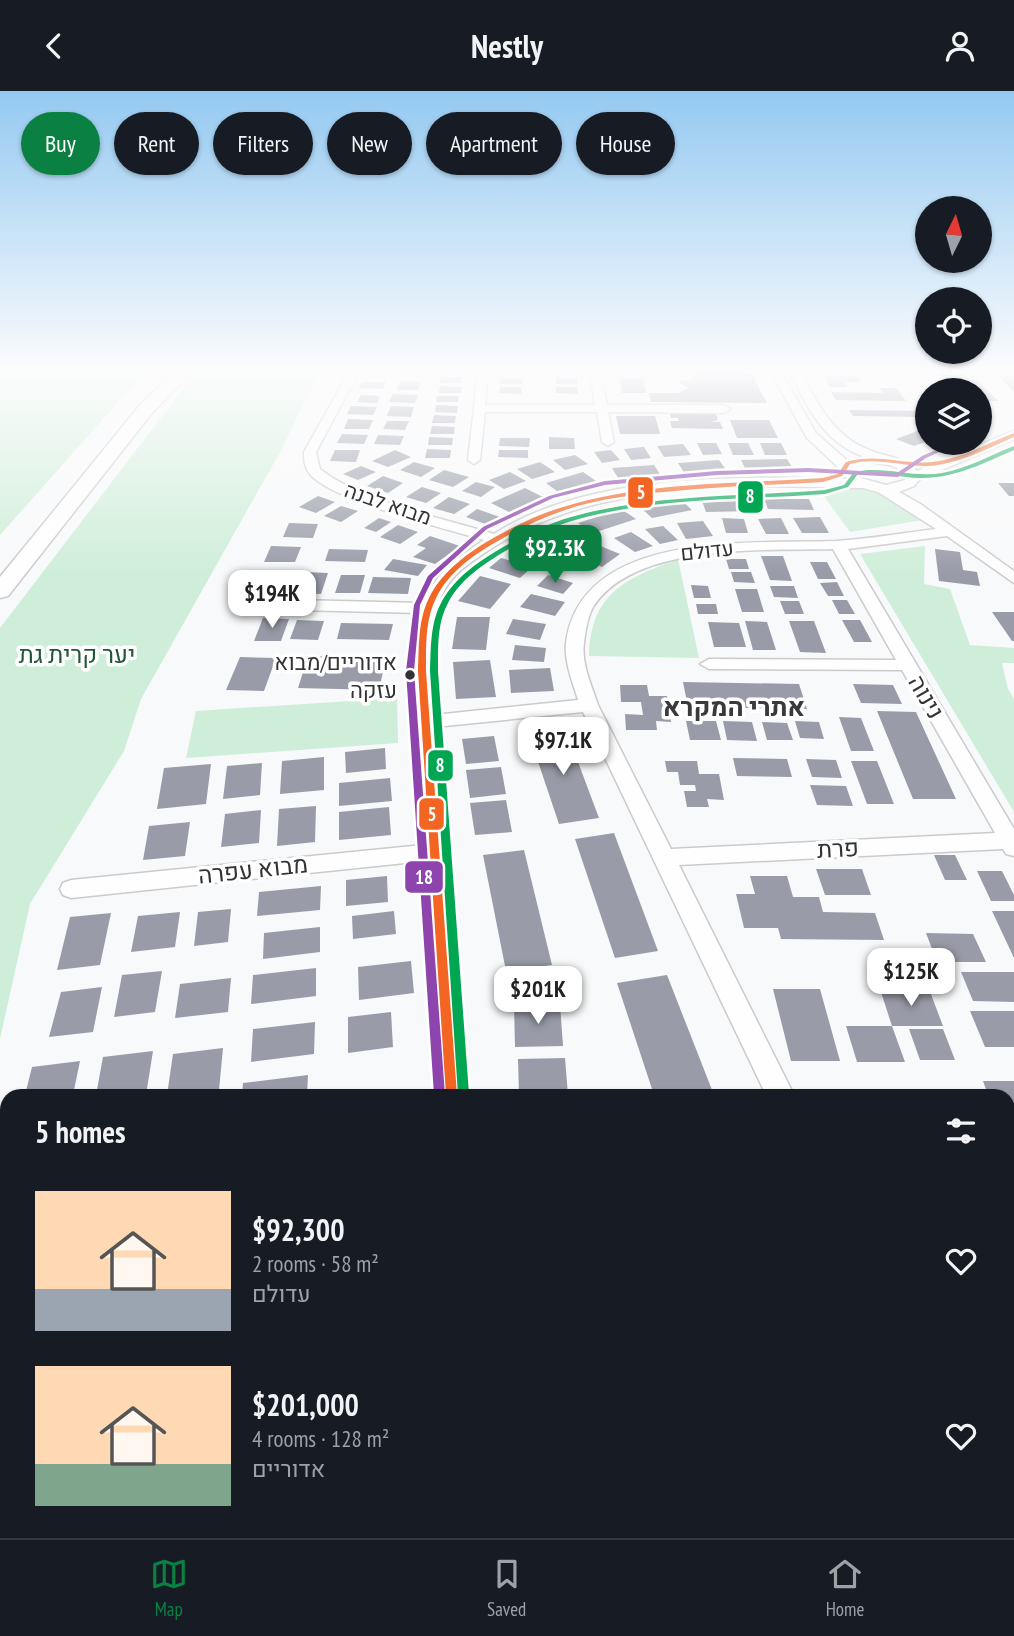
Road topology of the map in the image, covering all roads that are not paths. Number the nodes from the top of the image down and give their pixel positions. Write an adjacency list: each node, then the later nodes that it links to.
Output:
1 (111, 440): 21 (highway)
2 (122, 440): 23 (highway)
3 (316, 440): 19 (street, מבוא לבנה)
4 (476, 440): 9 (street)
5 (816, 440): 12 (street)
6 (838, 440): 8 (street)
7 (1003, 440): 11 (street)
8 (878, 458): 10 (street); 12 (street)
9 (474, 460)
10 (896, 462): 11 (street); 13 (street)
11 (946, 462): 13 (street)
12 (845, 469): 14 (street); 15 (street)
13 (909, 481): 16 (street); 17 (street)
14 (807, 482): 15 (street); 19 (street)
15 (865, 484): 16 (street)
16 (880, 487): 17 (street)
17 (914, 506): 18 (street)
18 (947, 532): 20 (street, עדולם); 22 (street)
19 (492, 538): 25 (street)
20 (838, 545): 27 (street, נינוה); 28 (street, עדולם)
21 (0, 572)
22 (1014, 578)
23 (0, 591)
24 (250, 604): 25 (street)
25 (429, 608): 29 (street)
26 (709, 664): 27 (street)
27 (908, 665): 30 (street, נינוה)
28 (589, 705): 29 (street); 32 (street, עדולם)
29 (426, 722): 31 (street)
30 (1012, 843): 32 (street, פרת)
31 (434, 852): 33 (street, מבוא עפרה); 34 (street)
32 (663, 858): 35 (street, עדולם)
33 (71, 889)
34 (451, 1089)
35 (777, 1089)

